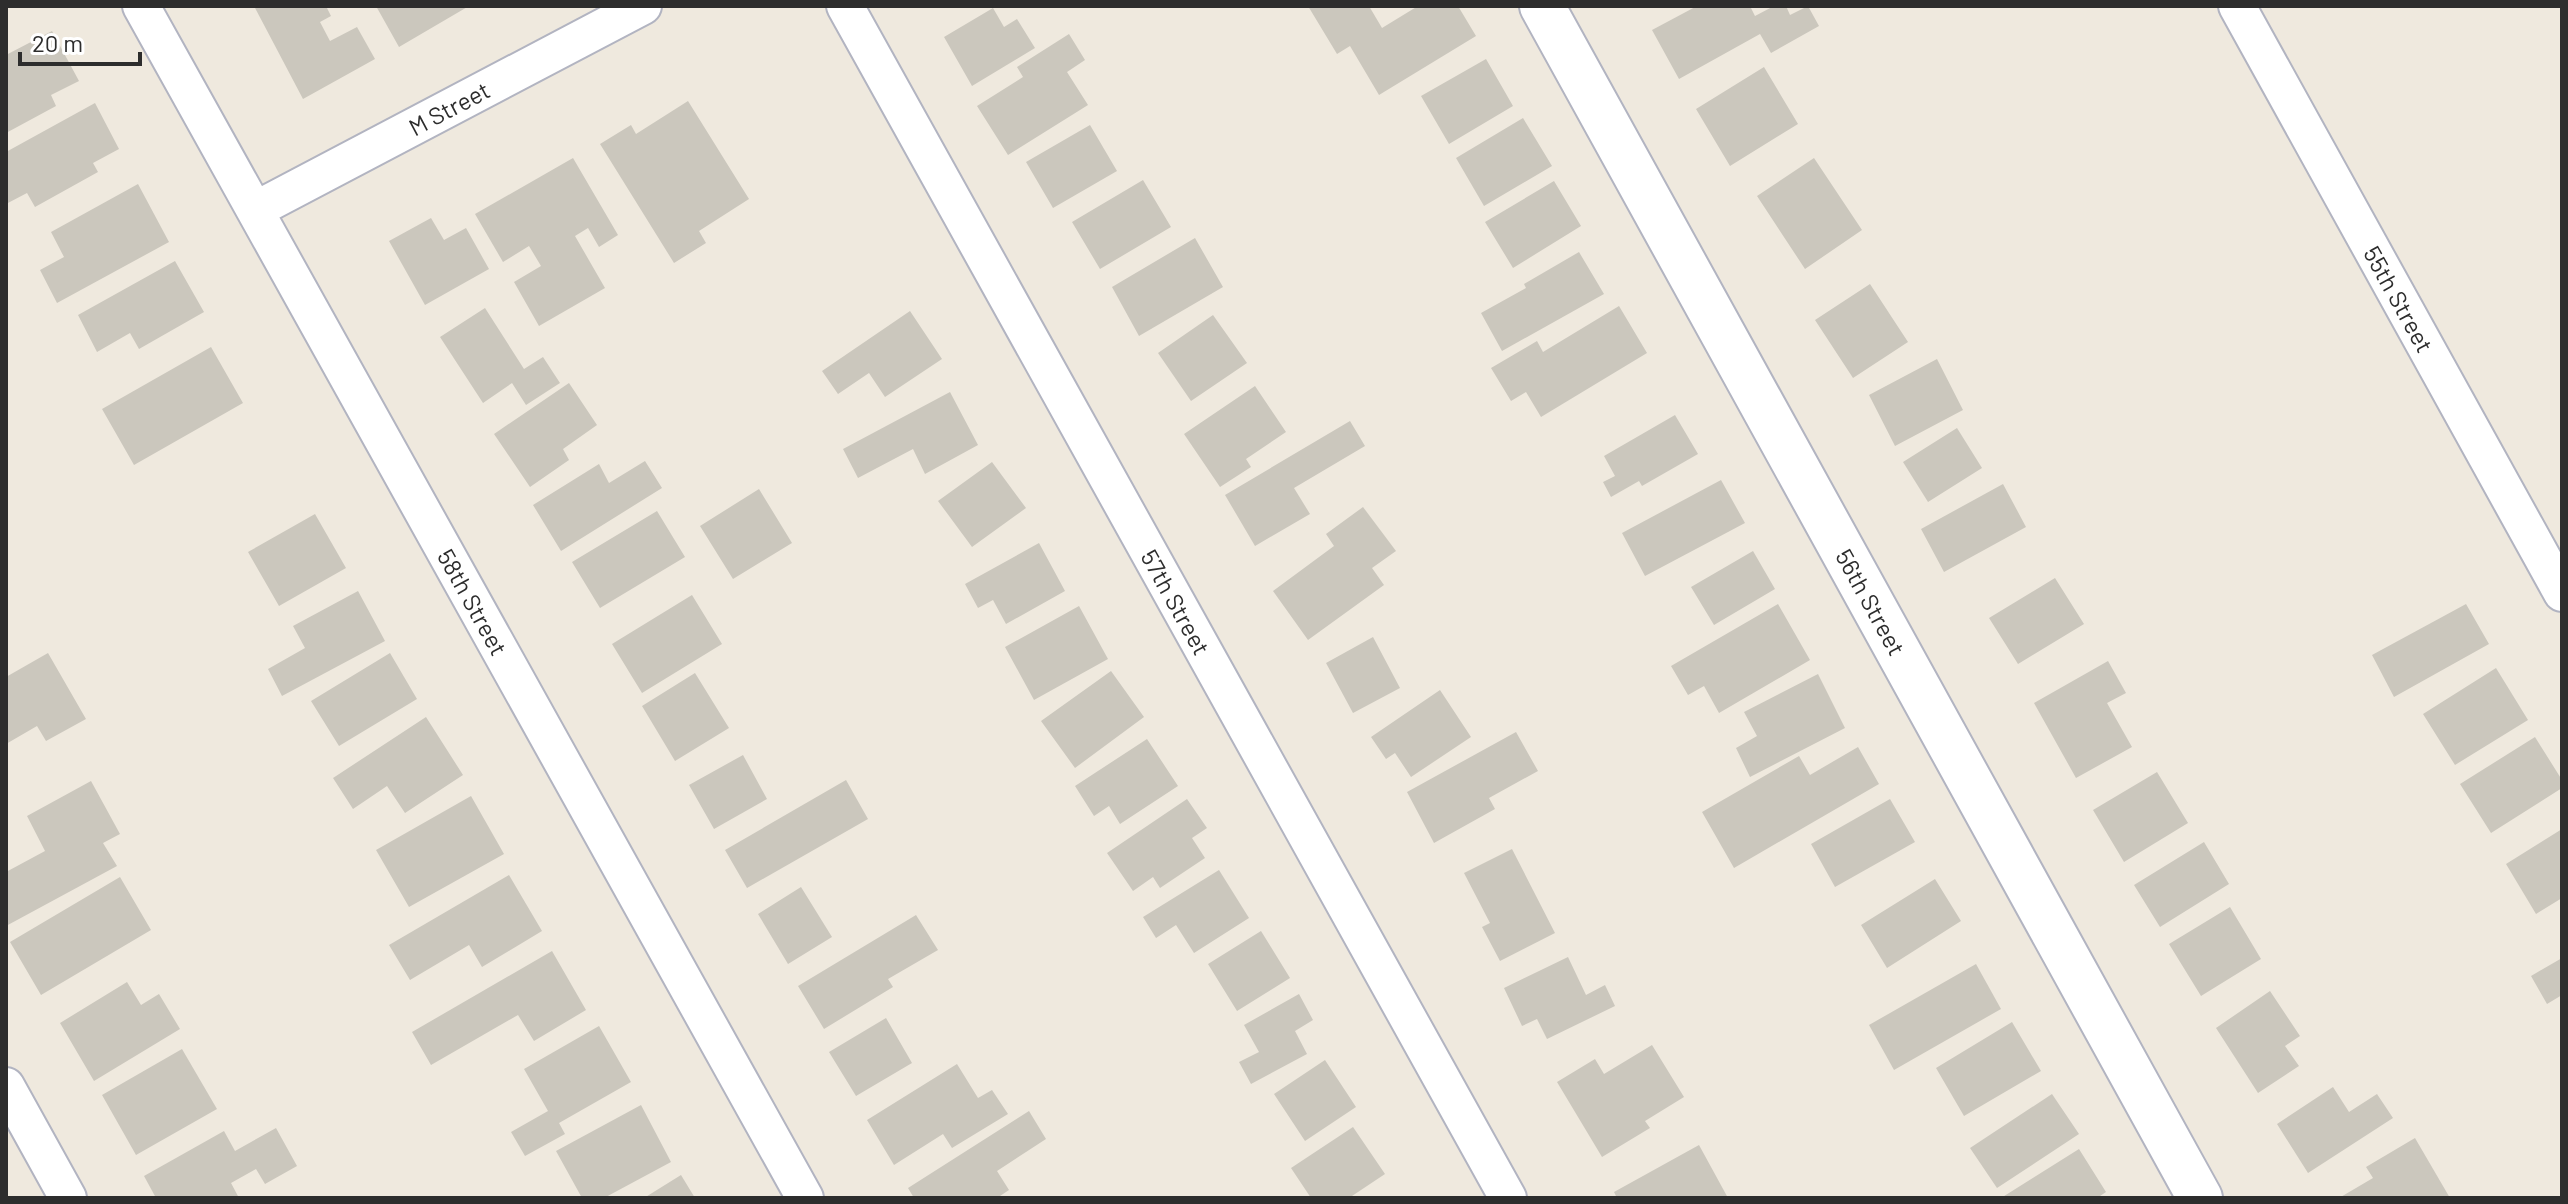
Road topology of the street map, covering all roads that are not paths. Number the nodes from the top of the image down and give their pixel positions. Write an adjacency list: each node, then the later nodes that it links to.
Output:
1 (141, 6): 6 (street, 58th Street)
2 (643, 6): 6 (street, M Street)
3 (845, 6): 11 (street, 57th Street)
4 (1542, 6): 12 (street, 56th Street)
5 (2237, 6): 7 (street, 55th Street)
6 (255, 210): 10 (street, 58th Street)
7 (2562, 593)
8 (6, 1086): 9 (street)
9 (68, 1198)
10 (805, 1198)
11 (1508, 1198)
12 (2200, 1198)

